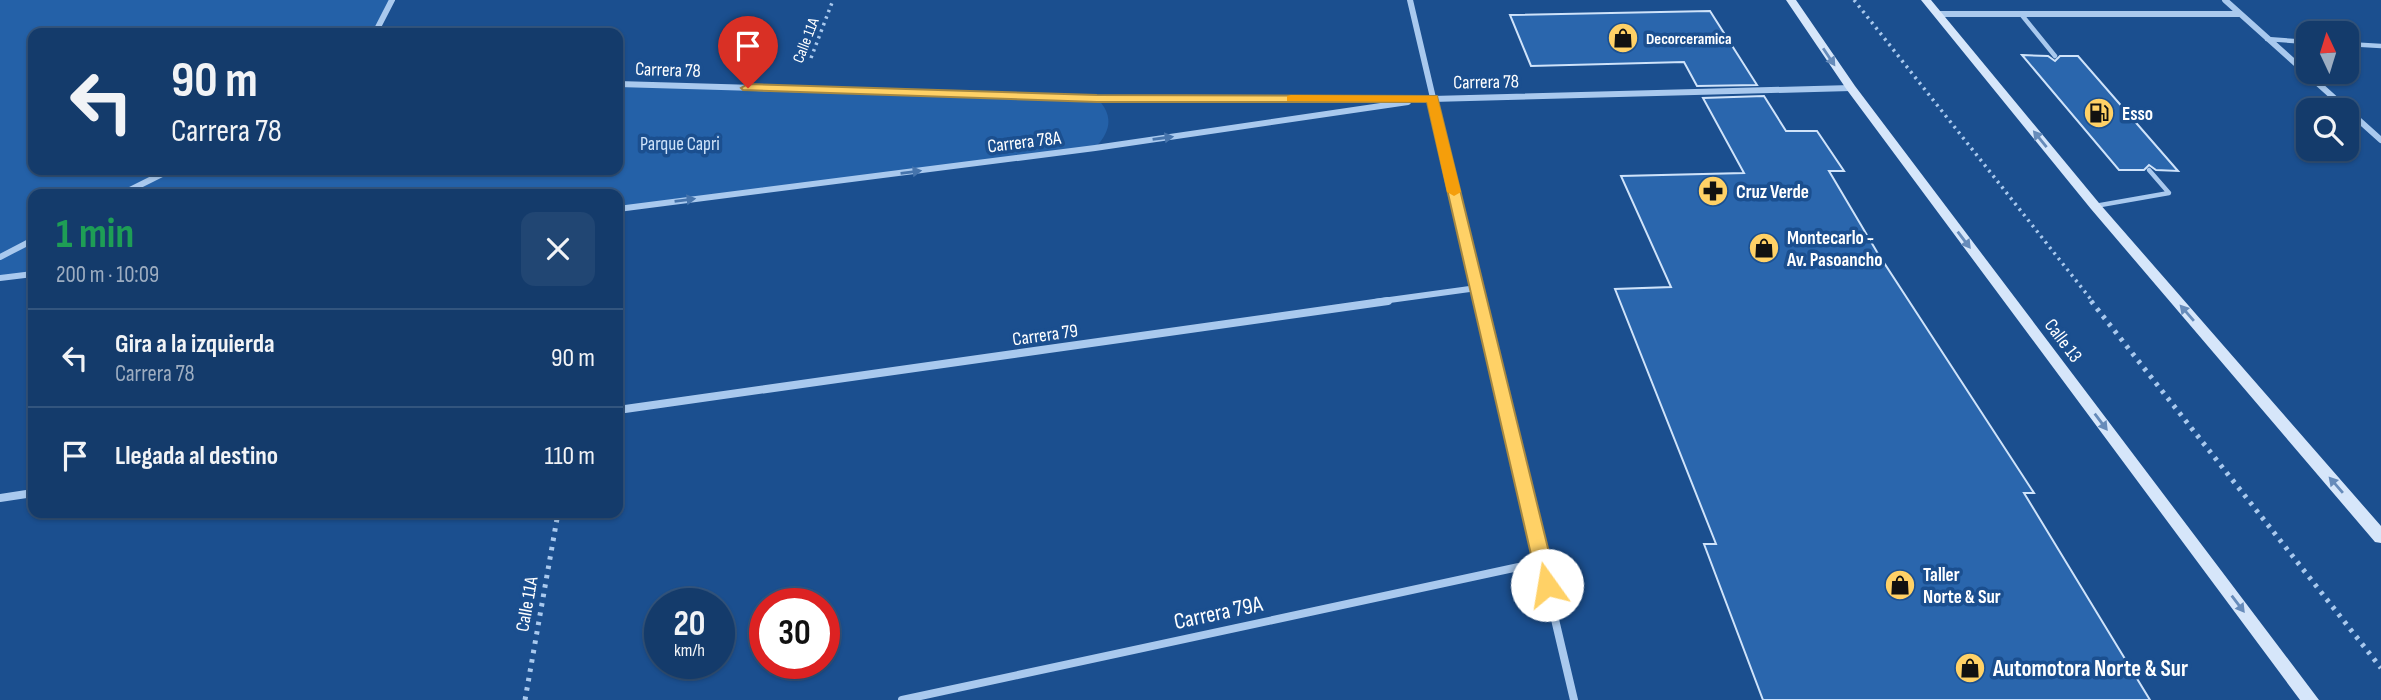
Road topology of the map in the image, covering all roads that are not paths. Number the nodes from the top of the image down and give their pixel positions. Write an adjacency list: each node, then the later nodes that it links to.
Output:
1 (392, 0): 9 (street)
2 (1410, 0): 17 (street)
3 (1791, 0): 16 (main road, Calle 13, one-way to 16)
4 (1926, 0): 6 (main road)
5 (2225, 0): 8 (street)
6 (1938, 14): 7 (street); 22 (main road, one-way to 6)
7 (2021, 14): 8 (street); 14 (lane)
8 (2239, 14): 10 (street)
9 (378, 28)
10 (2267, 40): 11 (lane); 18 (street)
11 (2296, 41)
12 (2359, 45): 13 (lane)
13 (2381, 47)
14 (2055, 56)
15 (623, 84): 17 (street, Carrera 78)
16 (1851, 88): 17 (street, Carrera 78); 36 (main road, Calle 13, one-way to 36)
17 (1432, 99): 23 (street, Carrera 78A, one-way to 17); 28 (street)
18 (2381, 140)
19 (2149, 170): 22 (lane)
20 (160, 175): 21 (street)
21 (132, 189)
22 (2095, 206): 32 (main road, one-way to 22)
23 (623, 208)
24 (28, 243): 25 (street)
25 (0, 257)
26 (28, 275): 27 (street)
27 (0, 278)
28 (1477, 288): 29 (street, Carrera 79); 33 (street)
29 (623, 409)
30 (28, 494): 31 (street)
31 (0, 498)
32 (2381, 537)
33 (1542, 562): 34 (street, Carrera 79A); 35 (street)
34 (902, 700)
35 (1574, 700)
36 (2310, 700)

